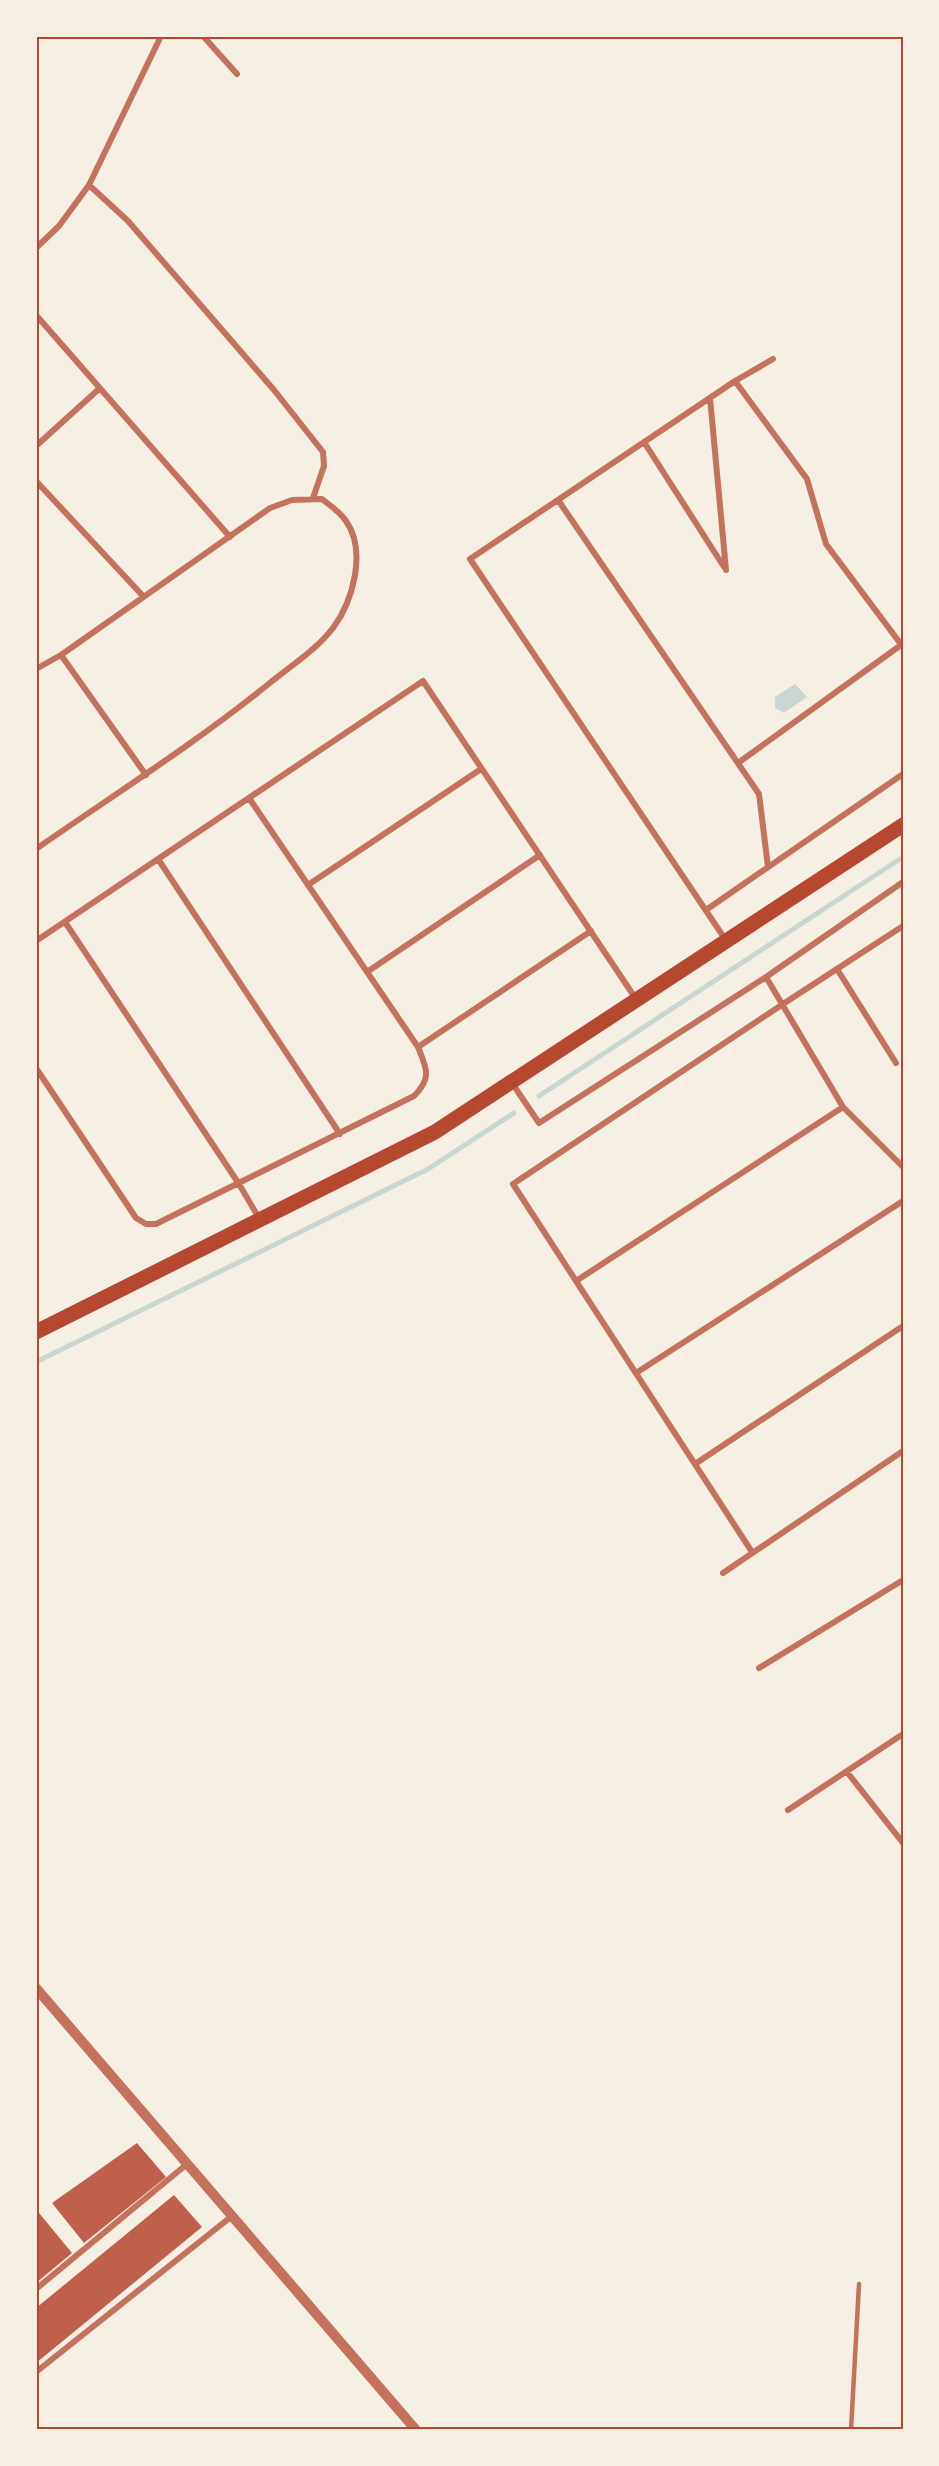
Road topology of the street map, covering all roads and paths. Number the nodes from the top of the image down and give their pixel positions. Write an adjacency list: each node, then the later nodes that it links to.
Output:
1 (161, 36): 4 (street)
2 (203, 36): 3 (street)
3 (237, 74)
4 (89, 185): 5 (street); 14 (street)
5 (36, 248)
6 (36, 315): 9 (street)
7 (773, 359): 8 (street)
8 (735, 381): 10 (street); 18 (street)
9 (100, 388): 12 (street); 16 (street)
10 (710, 398): 11 (street); 11 (street)
11 (644, 442): 15 (street)
12 (36, 447)
13 (36, 481): 17 (street)
14 (313, 498): 16 (street); 24 (street)
15 (558, 500): 21 (street); 33 (street)
16 (230, 537): 17 (street)
17 (143, 597): 19 (street)
18 (902, 646): 21 (street)
19 (61, 655): 20 (street); 24 (street)
20 (36, 669)
21 (738, 763): 30 (street)
22 (482, 769): 25 (street); 28 (street); 32 (street)
23 (903, 774): 30 (street)
24 (146, 775): 27 (street)
25 (249, 798): 29 (street); 32 (street)
26 (903, 825): 38 (main road)
27 (36, 849)
28 (540, 855): 36 (street); 40 (street)
29 (158, 859): 34 (street); 49 (street)
30 (768, 867): 33 (street)
31 (903, 882): 41 (street)
32 (308, 885): 40 (street)
33 (705, 910): 38 (street)
34 (65, 922): 37 (street); 51 (street)
35 (903, 926): 39 (street)
36 (591, 931): 42 (street); 44 (street)
37 (36, 941)
38 (727, 942): 42 (main road)
39 (837, 969): 43 (street); 45 (street)
40 (367, 972): 44 (street)
41 (766, 977): 43 (street); 47 (street)
42 (638, 1001): 47 (main road)
43 (783, 1004): 48 (street); 54 (street)
44 (418, 1047): 49 (street)
45 (896, 1063)
46 (36, 1068): 51 (street)
47 (512, 1083): 53 (main road)
48 (843, 1107): 50 (street); 54 (street)
49 (340, 1134): 51 (street)
50 (903, 1167)
51 (239, 1184): 53 (street)
52 (903, 1201): 57 (street)
53 (260, 1220): 56 (main road)
54 (576, 1281): 57 (street)
55 (903, 1326): 59 (street)
56 (36, 1332)
57 (636, 1373): 59 (street)
58 (903, 1451): 60 (street)
59 (695, 1464): 60 (street)
60 (752, 1552): 61 (street)
61 (723, 1573)
62 (903, 1580): 63 (street)
63 (759, 1668)
64 (903, 1734): 65 (street)
65 (847, 1772): 66 (street); 67 (street)
66 (788, 1810)
67 (903, 1843)
68 (36, 1988): 69 (street)
69 (187, 2164): 70 (street); 72 (street)
70 (232, 2216): 73 (street); 74 (street)
71 (859, 2284): 75 (lane)
72 (36, 2289)
73 (36, 2372)
74 (416, 2430)
75 (851, 2430)

